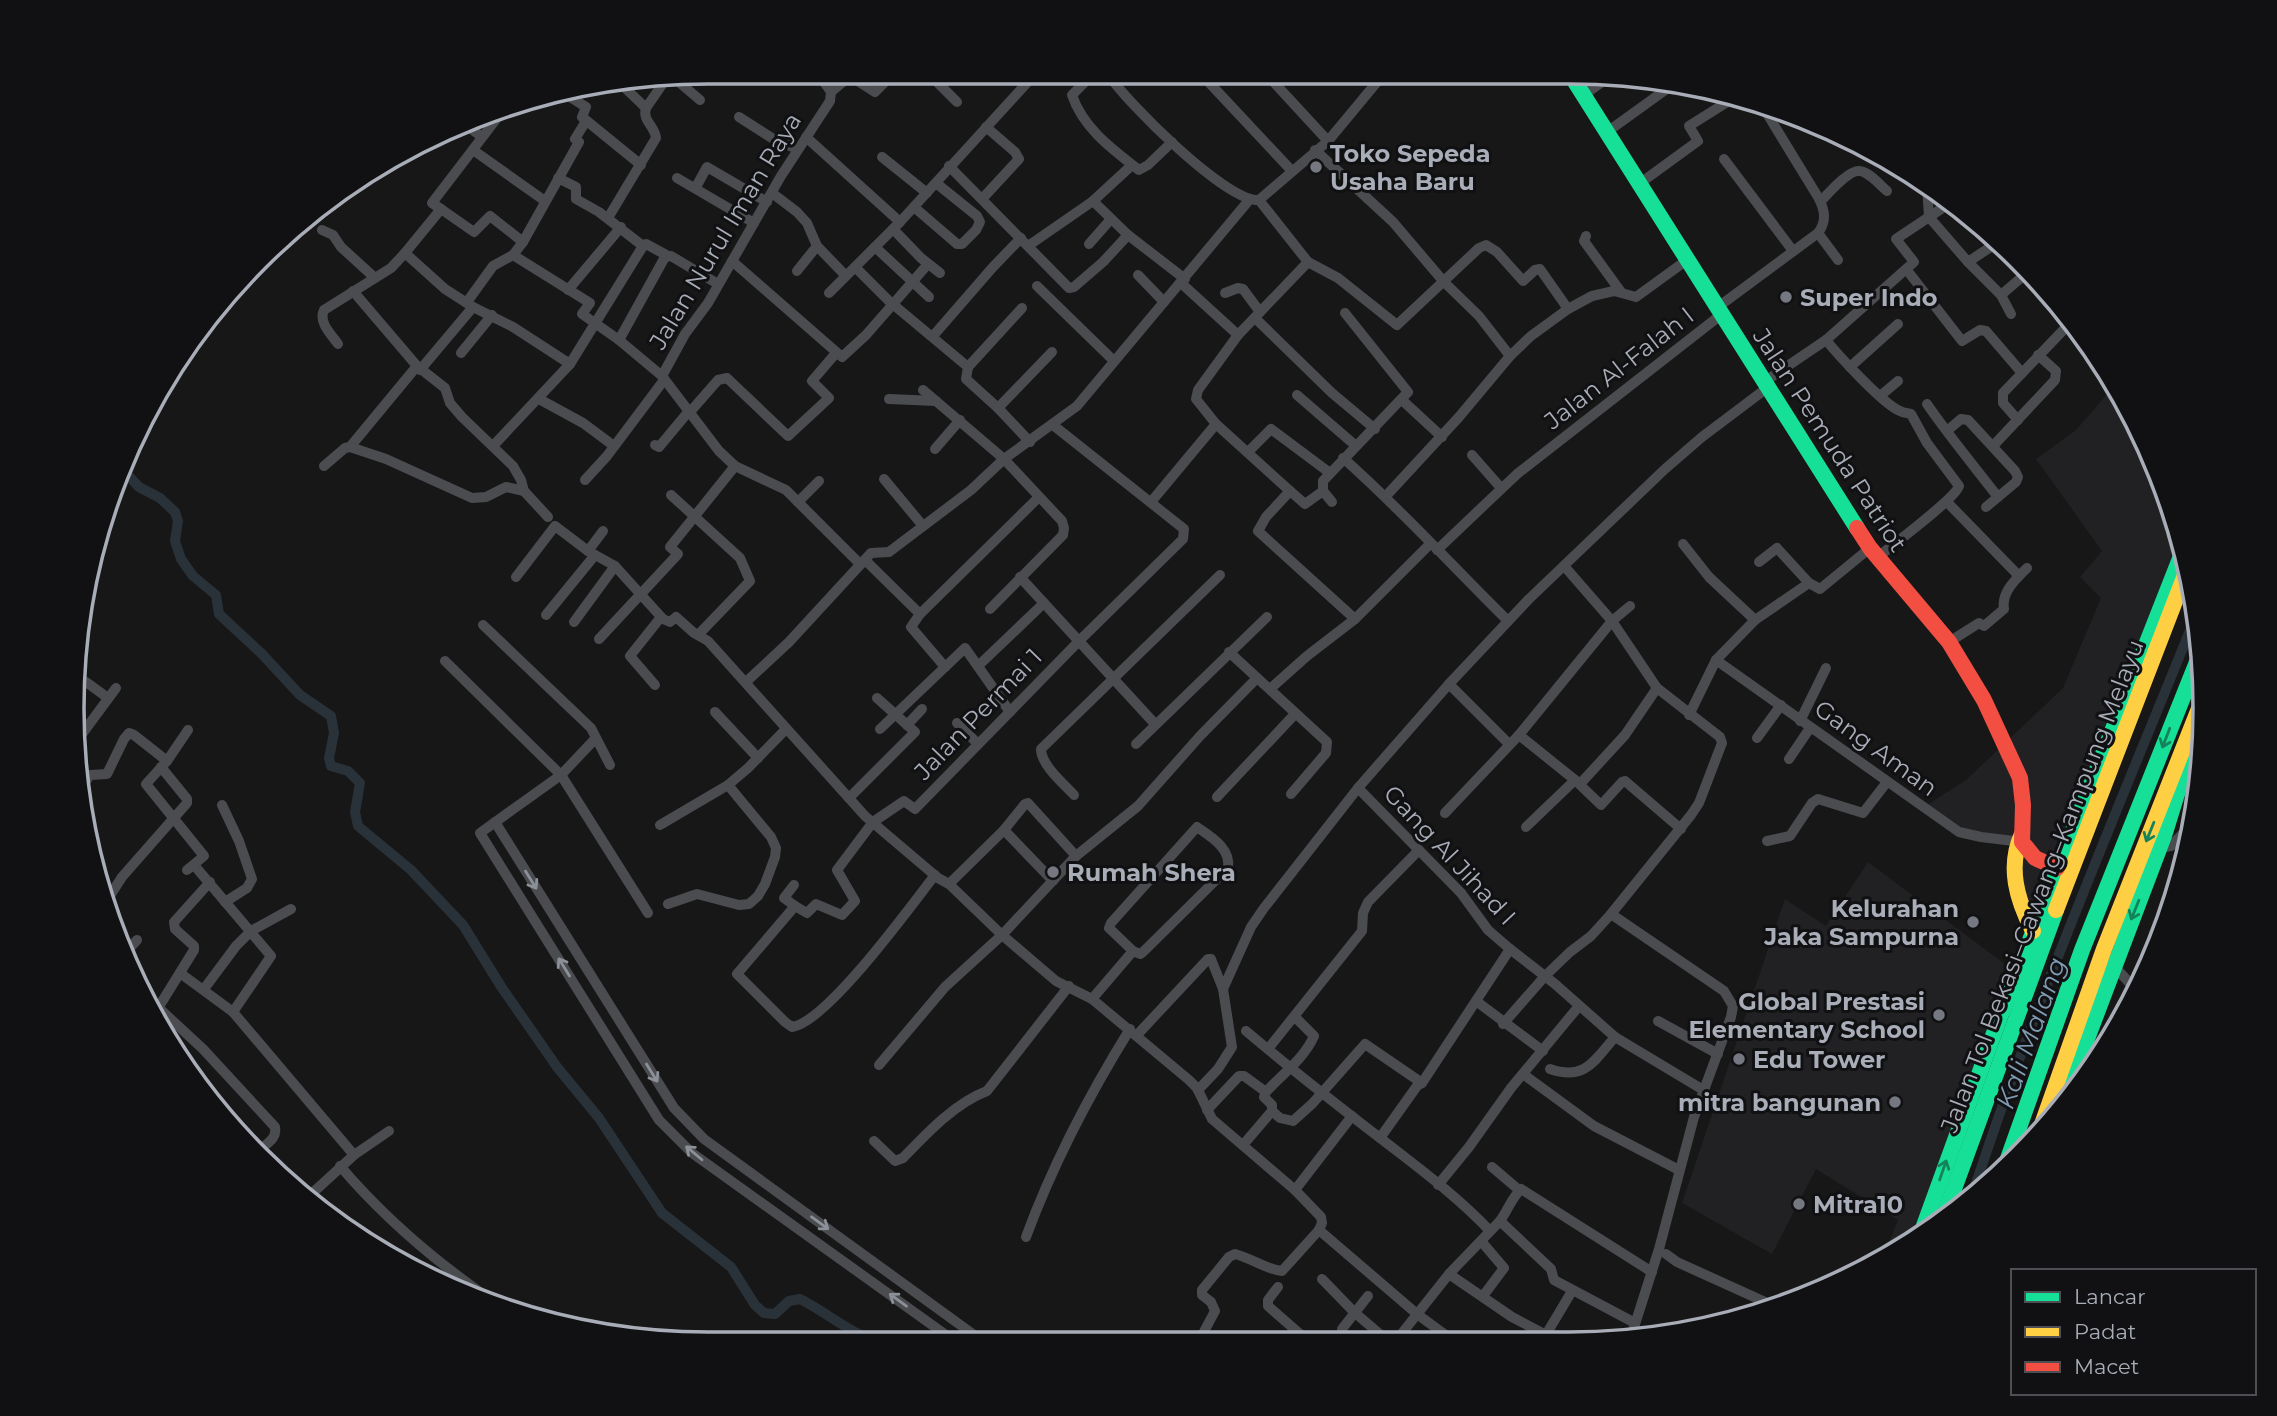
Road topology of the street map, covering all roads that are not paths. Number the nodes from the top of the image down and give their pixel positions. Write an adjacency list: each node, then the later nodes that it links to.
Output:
1 (825, 84): 18 (street)
2 (840, 84): 18 (street)
3 (862, 84): 4 (street)
4 (884, 84)
5 (939, 84): 22 (street)
6 (1026, 84): 29 (street)
7 (1083, 84): 42 (street)
8 (1116, 84): 35 (street)
9 (1210, 84): 44 (street)
10 (1275, 84): 34 (street)
11 (1375, 84): 34 (street)
12 (1577, 84): 19 (main road, Jalan Pemuda Patriot)
13 (682, 85): 21 (street)
14 (1598, 85): 19 (street)
15 (661, 86): 24 (street)
16 (626, 89): 24 (street)
17 (1663, 91): 31 (street)
18 (831, 92): 32 (street, Jalan Nurul Iman Raya)
19 (1584, 95): 31 (main road, Jalan Pemuda Patriot)
20 (574, 99): 27 (street)
21 (700, 100)
22 (957, 102)
23 (1725, 104): 48 (street)
24 (646, 108): 41 (street)
25 (739, 117): 36 (street)
26 (1769, 117): 58 (street)
27 (586, 121): 41 (street); 45 (street)
28 (494, 122): 33 (street)
29 (986, 127): 43 (street); 54 (street)
30 (472, 130): 33 (street)
31 (1607, 132): 48 (main road, Jalan Pemuda Patriot)
32 (806, 136): 36 (street, Jalan Nurul Iman Raya); 66 (street)
33 (482, 137): 37 (street)
34 (1328, 141): 38 (street)
35 (1172, 142): 42 (street); 55 (street)
36 (798, 149): 52 (street, Jalan Nurul Iman Raya)
37 (473, 150): 56 (street); 61 (street)
38 (1315, 150): 44 (street); 99 (street)
39 (882, 157): 51 (street)
40 (1724, 159): 79 (street)
41 (641, 165): 63 (street)
42 (1132, 165): 57 (street)
43 (949, 166): 47 (street); 54 (street)
44 (1291, 170): 55 (street)
45 (558, 178): 56 (street); 63 (street)
46 (677, 178): 49 (street)
47 (936, 183): 51 (street); 59 (street)
48 (1639, 184): 83 (main road, Jalan Pemuda Patriot)
49 (696, 187): 52 (street); 65 (street)
50 (1887, 191): 58 (street)
51 (927, 193): 59 (street)
52 (769, 197): 65 (street, Jalan Nurul Iman Raya); 76 (street)
53 (1928, 198): 62 (street)
54 (982, 199): 73 (street)
55 (1254, 200): 86 (street); 98 (street)
56 (545, 201): 72 (street)
57 (1093, 201): 64 (street); 73 (street)
58 (1821, 201): 69 (street)
59 (915, 207): 66 (street)
60 (1942, 208): 62 (street)
61 (441, 209): 72 (street); 80 (street)
62 (1929, 217): 87 (street); 127 (street)
63 (608, 218): 67 (street)
64 (1111, 219): 70 (street); 74 (street)
65 (754, 223): 85 (street, Jalan Nurul Iman Raya)
66 (897, 226): 77 (street); 88 (street)
67 (621, 227): 75 (street); 103 (street)
68 (322, 230): 95 (street)
69 (1818, 233): 79 (street, Jalan Al-Falah I); 84 (street)
70 (1128, 235): 98 (street); 102 (street)
71 (1586, 236): 105 (street)
72 (523, 242): 81 (street)
73 (1025, 242): 102 (street); 125 (street)
74 (1089, 244)
75 (643, 246): 82 (street); 121 (street)
76 (817, 246): 90 (street); 93 (street)
77 (875, 247): 89 (street); 97 (street)
78 (1989, 248): 87 (street)
79 (1793, 251): 116 (street, Jalan Al-Falah I)
80 (407, 255): 95 (street); 111 (street)
81 (513, 255): 103 (street); 111 (street)
82 (668, 256): 100 (street); 126 (street)
83 (1686, 260): 105 (street); 116 (main road, Jalan Pemuda Patriot)
84 (1838, 260)
85 (732, 261): 100 (street, Jalan Nurul Iman Raya); 131 (street)
86 (1308, 262): 99 (street); 120 (street)
87 (1968, 262): 108 (street)
88 (928, 264): 91 (street); 97 (street)
89 (855, 267): 93 (street); 112 (street)
90 (797, 271)
91 (940, 273)
92 (1910, 274): 139 (street)
93 (845, 275): 106 (street)
94 (1138, 275): 110 (street)
95 (375, 278): 104 (street)
96 (2021, 278): 108 (street)
97 (911, 281): 109 (street); 112 (street)
98 (1183, 281): 110 (street); 124 (street)
99 (1444, 282): 115 (street); 133 (street)
100 (718, 284): 140 (street, Jalan Nurul Iman Raya)
101 (1037, 286): 113 (street)
102 (1074, 287): 113 (street)
103 (568, 290): 121 (street)
104 (353, 291): 128 (street); 138 (street)
105 (1621, 292): 115 (street)
106 (829, 293)
107 (1225, 293): 120 (street)
108 (2001, 295): 118 (street)
109 (929, 298)
110 (1164, 302): 134 (street)
111 (470, 304): 119 (street); 138 (street)
112 (893, 304): 125 (street); 131 (street)
113 (1056, 306): 134 (street)
114 (1022, 309): 136 (street)
115 (1568, 309): 133 (street)
116 (1720, 310): 142 (main road, Jalan Pemuda Patriot); 179 (street, Jalan Al-Falah I)
117 (1345, 313): 148 (street)
118 (2011, 314)
119 (492, 315): 130 (street); 135 (street)
120 (1258, 315): 124 (street); 157 (street)
121 (595, 323): 126 (street); 135 (street)
122 (1898, 324): 137 (street)
123 (2064, 329): 132 (street)
124 (1238, 335): 155 (street)
125 (933, 336): 136 (street)
126 (619, 340): 140 (street)
127 (1826, 340): 137 (street); 142 (street)
128 (338, 344)
129 (1052, 352): 151 (street)
130 (461, 353)
131 (836, 353): 152 (street)
132 (2038, 355): 139 (street); 154 (street)
133 (1510, 356): 159 (street)
134 (1114, 361): 156 (street)
135 (570, 364): 146 (street)
136 (968, 367): 151 (street)
137 (1850, 367): 145 (street)
138 (418, 368): 162 (street); 166 (street)
139 (2022, 373): 154 (street)
140 (663, 378): 152 (street); 163 (street, Jalan Nurul Iman Raya)
141 (1898, 381): 145 (street)
142 (1766, 385): 198 (main road, Jalan Pemuda Patriot); 202 (street)
143 (923, 390): 149 (street)
144 (1297, 395): 164 (street)
145 (1880, 396): 189 (street)
146 (539, 399): 162 (street); 163 (street)
147 (889, 399): 149 (street)
148 (1402, 400): 157 (street); 159 (street)
149 (936, 401): 153 (street)
150 (1927, 404): 158 (street)
151 (998, 408): 160 (street)
152 (690, 411): 161 (street); 173 (street)
153 (960, 420): 167 (street); 171 (street)
154 (2018, 420): 165 (street)
155 (1216, 424): 168 (street); 187 (street)
156 (1053, 425): 160 (street); 187 (street)
157 (1375, 429): 164 (street)
158 (1947, 431): 165 (street); 185 (street)
159 (1442, 437): 183 (street)
160 (1030, 442): 171 (street)
161 (654, 445)
162 (493, 446): 180 (street)
163 (614, 446): 176 (street, Jalan Nurul Iman Raya)
164 (1356, 446): 170 (street)
165 (1993, 446): 185 (street)
166 (350, 447): 172 (street); 180 (street)
167 (935, 449)
168 (1248, 452): 174 (street); 178 (street)
169 (1472, 455): 179 (street)
170 (1343, 458): 174 (street); 183 (street)
171 (1004, 459): 184 (street); 193 (street)
172 (324, 466)
173 (735, 466): 186 (street); 192 (street)
174 (1330, 473): 181 (street)
175 (884, 479): 193 (street)
176 (585, 480)
177 (819, 481): 186 (street)
178 (1286, 487): 181 (street); 219 (street)
179 (1501, 488): 196 (street, Jalan Al-Falah I)
180 (524, 491): 191 (street)
181 (1323, 491): 188 (street)
182 (671, 495): 192 (street)
183 (1386, 496): 196 (street)
184 (1039, 497): 208 (street); 215 (street)
185 (1998, 497): 190 (street)
186 (798, 502): 199 (street)
187 (1151, 502): 227 (street, Jalan Permai 1)
188 (1332, 502)
189 (1947, 502): 198 (street); 206 (street)
190 (1986, 508)
191 (548, 517)
192 (695, 517): 211 (street); 225 (street)
193 (923, 526): 199 (street)
194 (603, 531): 197 (street)
195 (1683, 544): 220 (street)
196 (1434, 547): 219 (street, Jalan Al-Falah I); 221 (street)
197 (591, 553): 201 (street); 207 (street); 216 (street)
198 (1874, 553): 209 (street); 228 (main road, Jalan Pemuda Patriot)
199 (863, 562): 215 (street); 239 (street)
200 (1759, 562): 209 (street)
201 (615, 566): 211 (street); 223 (street)
202 (1565, 566): 221 (street); 222 (street)
203 (2177, 567): 301 (main road)
204 (2028, 568): 206 (street)
205 (1220, 575): 236 (street)
206 (2019, 576): 228 (street)
207 (516, 577)
208 (1020, 577): 212 (street); 214 (street)
209 (1809, 583): 220 (street)
210 (2181, 586): 373 (main road, Jalan Tol Bekasi–Cawang–Kampung Melayu)
211 (641, 594): 217 (street); 226 (street)
212 (1044, 603): 227 (street); 232 (street)
213 (1630, 606): 222 (street)
214 (990, 609)
215 (919, 614): 233 (street)
216 (546, 615)
217 (661, 617): 225 (street); 241 (street)
218 (1266, 617): 229 (street)
219 (1355, 619): 244 (street, Jalan Al-Falah I)
220 (1755, 620): 230 (street)
221 (1508, 621): 240 (street)
222 (1612, 621): 243 (street); 265 (street)
223 (574, 622)
224 (483, 625): 267 (street)
225 (698, 635): 239 (street)
226 (599, 639)
227 (1079, 641): 236 (street); 250 (street, Jalan Permai 1)
228 (1949, 642): 296 (main road, Jalan Pemuda Patriot)
229 (1229, 652): 237 (street); 257 (street)
230 (1716, 660): 247 (street, Gang Aman); 253 (street)
231 (445, 661): 277 (street)
232 (978, 666): 233 (street); 250 (street)
233 (945, 667): 251 (street)
234 (1826, 668): 254 (street)
235 (2192, 674): 362 (main road, one-way to 362)
236 (1113, 678): 257 (street); 283 (street)
237 (1257, 678): 244 (street); 300 (street)
238 (85, 682): 245 (street)
239 (746, 682): 261 (street)
240 (1449, 684): 270 (street); 281 (street)
241 (654, 685)
242 (116, 688): 245 (street)
243 (1657, 688): 253 (street); 278 (street)
244 (1270, 689): 252 (street)
245 (108, 698): 263 (street)
246 (877, 698): 251 (street)
247 (1780, 705): 254 (street, Gang Aman); 266 (street)
248 (922, 709): 259 (street)
249 (715, 712): 272 (street)
250 (1010, 712): 268 (street, Jalan Permai 1)
251 (895, 714): 259 (street); 262 (street)
252 (1295, 714): 282 (street); 284 (street)
253 (1689, 715): 293 (street)
254 (1800, 721): 260 (street, Gang Aman)
255 (925, 723): 259 (street)
256 (957, 723): 268 (street)
257 (1155, 724): 269 (street)
258 (2193, 725): 353 (main road, one-way to 353)
259 (911, 728): 285 (street)
260 (1810, 728): 273 (street); 279 (street, Gang Aman)
261 (786, 729): 272 (street); 285 (street)
262 (880, 729)
263 (85, 730)
264 (188, 730): 274 (street)
265 (1519, 735): 270 (street); 278 (street)
266 (1757, 738)
267 (595, 739): 275 (street); 277 (street)
268 (978, 744): 290 (street, Jalan Permai 1)
269 (1136, 744)
270 (1509, 744): 287 (street)
271 (2192, 747): 298 (main road)
272 (758, 758): 280 (street)
273 (1788, 759)
274 (164, 764): 276 (street); 288 (street); 288 (street)
275 (610, 765)
276 (88, 775)
277 (561, 775): 289 (street); 312 (street)
278 (1577, 782): 292 (street); 293 (street)
279 (1887, 782): 296 (street, Gang Aman); 297 (street)
280 (728, 785): 291 (street); 309 (street)
281 (1358, 788): 299 (street, Gang Al Jihad I); 327 (street)
282 (1291, 794)
283 (1074, 795)
284 (1217, 797)
285 (849, 798): 290 (street)
286 (222, 806): 308 (street)
287 (1446, 813)
288 (173, 818): 304 (street); 307 (street)
289 (495, 822): 364 (street, one-way to 364); 368 (street, one-way to 289)
290 (873, 822): 302 (street); 310 (street)
291 (660, 825)
292 (1526, 827)
293 (1681, 829): 313 (street)
294 (1004, 830): 300 (street); 303 (street); 305 (street)
295 (2179, 837): 298 (street)
296 (2020, 839): 301 (main road); 314 (main road, Jalan Pemuda Patriot)
297 (1767, 841)
298 (2159, 848): 321 (main road, one-way to 321)
299 (1419, 850): 319 (street, Gang Al Jihad I); 333 (street)
300 (1076, 856): 303 (street)
301 (2057, 868): 314 (main road)
302 (935, 875): 305 (street); 310 (street)
303 (1053, 881): 316 (street)
304 (210, 882): 308 (street); 322 (street)
305 (949, 884): 316 (street)
306 (794, 885): 310 (street)
307 (112, 893)
308 (225, 902): 315 (street)
309 (668, 904)
310 (794, 906)
311 (291, 909): 315 (street)
312 (648, 914)
313 (1611, 914): 323 (street); 342 (street)
314 (2033, 931): 374 (main road, one-way to 314)
315 (251, 932): 326 (street); 332 (street)
316 (1002, 935): 325 (street); 343 (street)
317 (137, 940): 318 (street)
318 (131, 947)
319 (1510, 949): 323 (street, Gang Al Jihad I); 329 (street)
320 (1133, 951): 320 (street); 328 (street)
321 (2113, 965): 324 (street); 347 (main road)
322 (180, 973): 326 (street); 330 (street)
323 (1545, 976): 331 (street, Gang Al Jihad I); 336 (street)
324 (2130, 983)
325 (1069, 986): 328 (street); 359 (street)
326 (204, 989): 332 (street)
327 (1223, 989): 338 (street); 349 (street)
328 (1092, 999): 338 (street)
329 (1476, 1001): 336 (street); 348 (street)
330 (160, 1006)
331 (1579, 1006): 339 (street, Gang Al Jihad I); 341 (street)
332 (233, 1012): 363 (street)
333 (1295, 1017): 340 (street); 344 (street)
334 (168, 1020): 361 (street)
335 (1658, 1021): 342 (street)
336 (1503, 1024): 341 (street)
337 (1246, 1031): 340 (street)
338 (1134, 1032): 349 (street); 378 (street)
339 (1615, 1037): 345 (street); 350 (street, Gang Al Jihad I)
340 (1268, 1049): 344 (street)
341 (1543, 1051): 346 (street)
342 (1718, 1054): 350 (street)
343 (879, 1065)
344 (1290, 1068): 351 (street); 352 (street)
345 (1550, 1069)
346 (1523, 1074): 367 (street); 369 (street)
347 (2074, 1075)
348 (1422, 1083): 352 (street); 358 (street)
349 (1198, 1090): 354 (street)
350 (1704, 1091): 367 (street)
351 (1266, 1092): 354 (street); 355 (street)
352 (1322, 1093): 355 (street); 356 (street)
353 (2048, 1107)
354 (1207, 1110): 360 (street)
355 (1272, 1111): 360 (street)
356 (1352, 1116): 358 (street); 370 (street)
357 (389, 1131): 363 (street)
358 (1380, 1138): 369 (street)
359 (874, 1141)
360 (1243, 1145): 370 (street)
361 (264, 1146)
362 (2012, 1147)
363 (354, 1155): 365 (street)
364 (731, 1158): 368 (street); 396 (street, one-way to 396)
365 (341, 1166): 371 (street); 384 (street)
366 (1492, 1167): 372 (street)
367 (1679, 1170): 381 (street)
368 (720, 1173): 395 (street, one-way to 368)
369 (1438, 1185): 377 (street)
370 (1295, 1190): 376 (street)
371 (314, 1191)
372 (1520, 1191): 375 (street); 381 (street)
373 (1949, 1203)
374 (1926, 1220)
375 (1500, 1221): 377 (street); 386 (street)
376 (1319, 1230): 391 (street); 397 (street)
377 (1490, 1231): 379 (street)
378 (1026, 1237)
379 (1481, 1241): 382 (street); 388 (street)
380 (1666, 1254): 389 (street)
381 (1652, 1272): 392 (street)
382 (1449, 1275): 388 (street); 391 (street)
383 (1322, 1279): 390 (street)
384 (471, 1286)
385 (1278, 1287): 398 (street)
386 (1572, 1291): 392 (street); 403 (street)
387 (1368, 1296): 390 (street)
388 (1483, 1296): 402 (street)
389 (1763, 1301)
390 (1354, 1312): 393 (street); 399 (street)
391 (1417, 1314): 400 (street); 401 (street)
392 (1635, 1323): 394 (street)
393 (1342, 1329)
394 (1633, 1329)
395 (942, 1332)
396 (970, 1332)
397 (1206, 1332)
398 (1298, 1332)
399 (1377, 1332)
400 (1403, 1332)
401 (1441, 1332)
402 (1534, 1332)
403 (1548, 1332)

